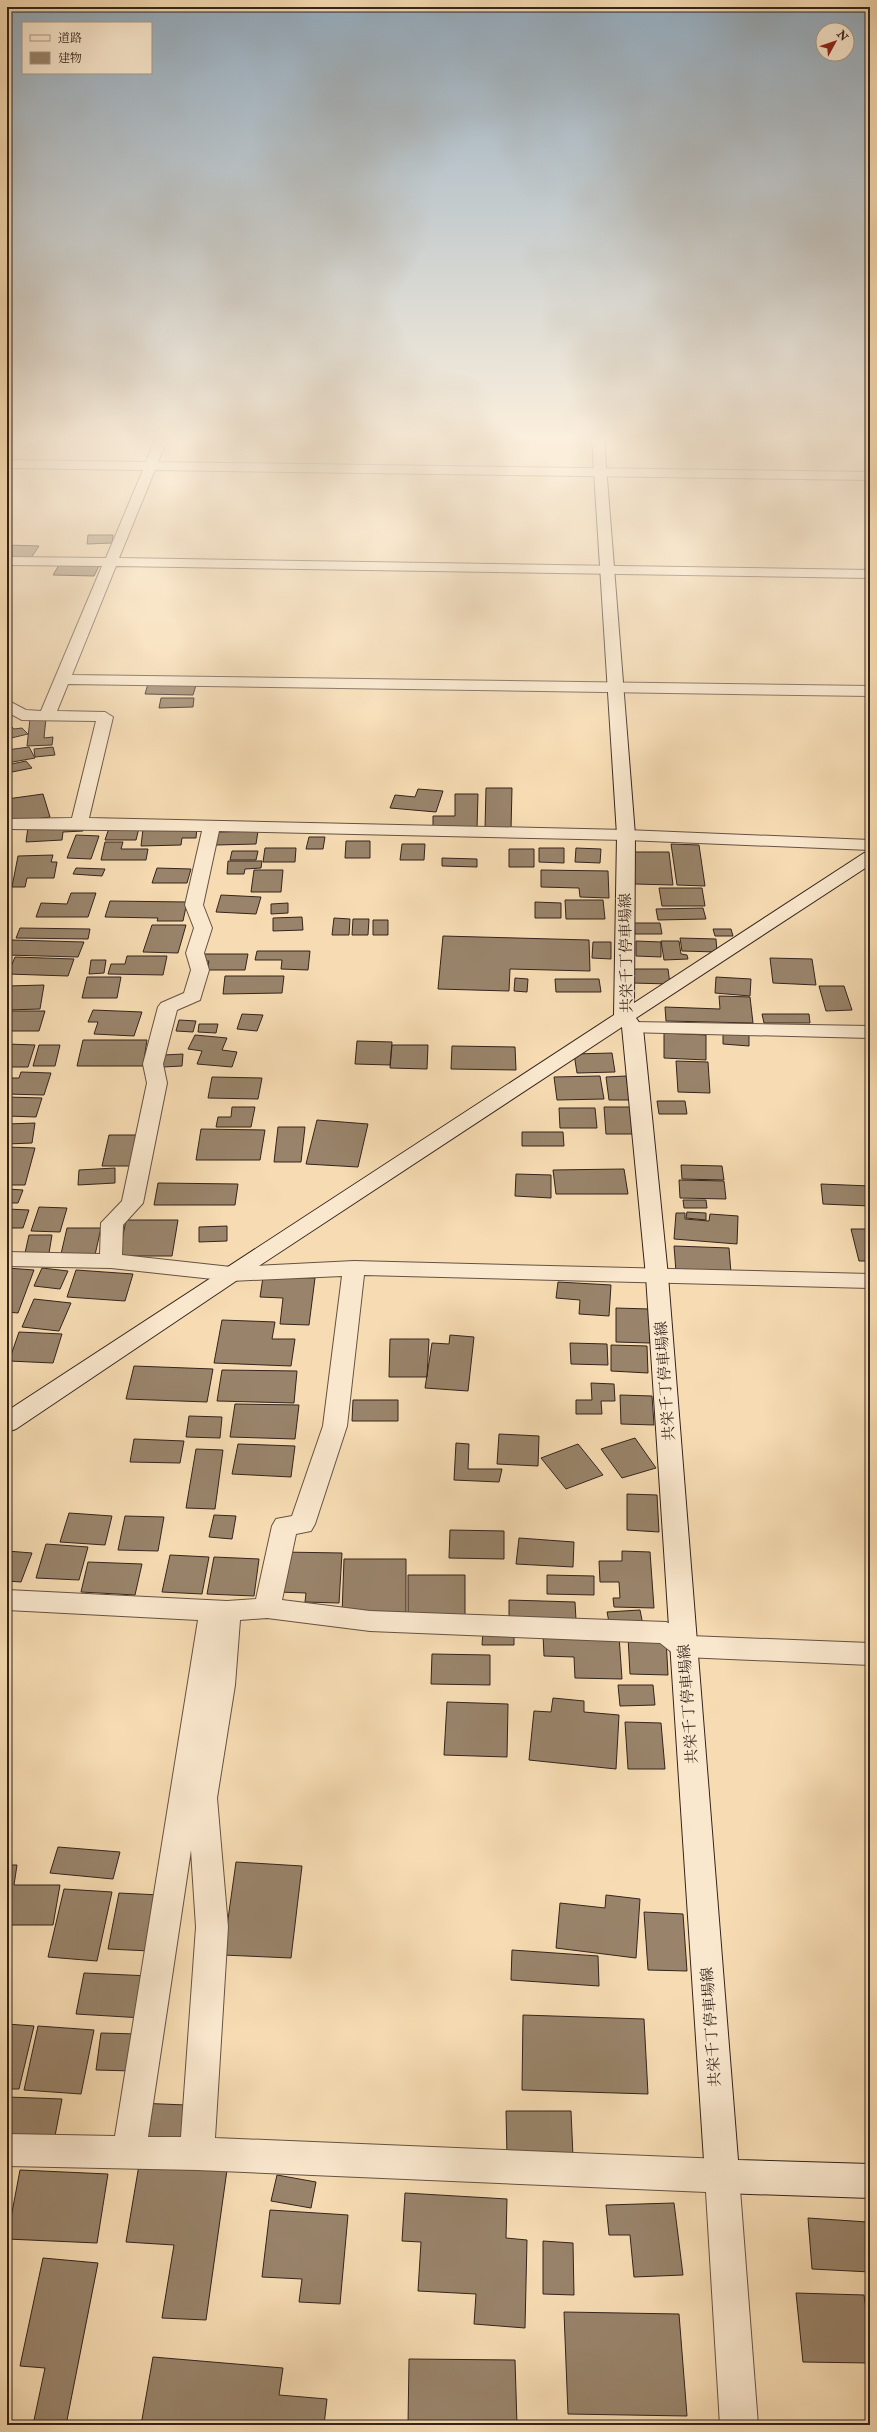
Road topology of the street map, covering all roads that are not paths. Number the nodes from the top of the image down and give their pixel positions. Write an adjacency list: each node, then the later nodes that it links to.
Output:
1 (114, 553): 4 (street)
2 (607, 553): 5 (street, 共栄千丁停車場線)
3 (7, 561): 4 (street)
4 (110, 562): 5 (street); 7 (street)
5 (608, 570): 6 (street); 8 (street, 共栄千丁停車場線)
6 (870, 574)
7 (62, 679): 8 (street); 11 (street)
8 (616, 688): 9 (street); 15 (street, 共栄千丁停車場線)
9 (870, 691)
10 (7, 705): 11 (street)
11 (47, 716): 12 (street)
12 (79, 823): 13 (street); 14 (street)
13 (7, 824)
14 (211, 827): 15 (street); 21 (street)
15 (626, 835): 16 (street); 18 (street, 共栄千丁停車場線)
16 (870, 845)
17 (870, 857): 18 (street)
18 (628, 1022): 19 (street); 23 (street); 24 (street, 共栄千丁停車場線)
19 (870, 1032)
20 (7, 1259): 21 (street)
21 (111, 1261): 23 (street)
22 (354, 1268): 23 (street); 24 (street); 28 (street)
23 (231, 1274): 26 (street)
24 (658, 1276): 25 (street); 30 (street, 共栄千丁停車場線)
25 (870, 1282)
26 (7, 1423)
27 (7, 1600): 29 (street)
28 (267, 1608): 29 (street); 30 (street)
29 (220, 1611): 33 (street); 34 (street)
30 (684, 1646): 31 (street); 35 (street, 共栄千丁停車場線)
31 (870, 1654)
32 (7, 2150): 33 (street)
33 (129, 2152): 34 (street)
34 (197, 2154): 35 (street)
35 (722, 2176): 36 (street); 37 (street, 共栄千丁停車場線)
36 (870, 2181)
37 (739, 2425)

